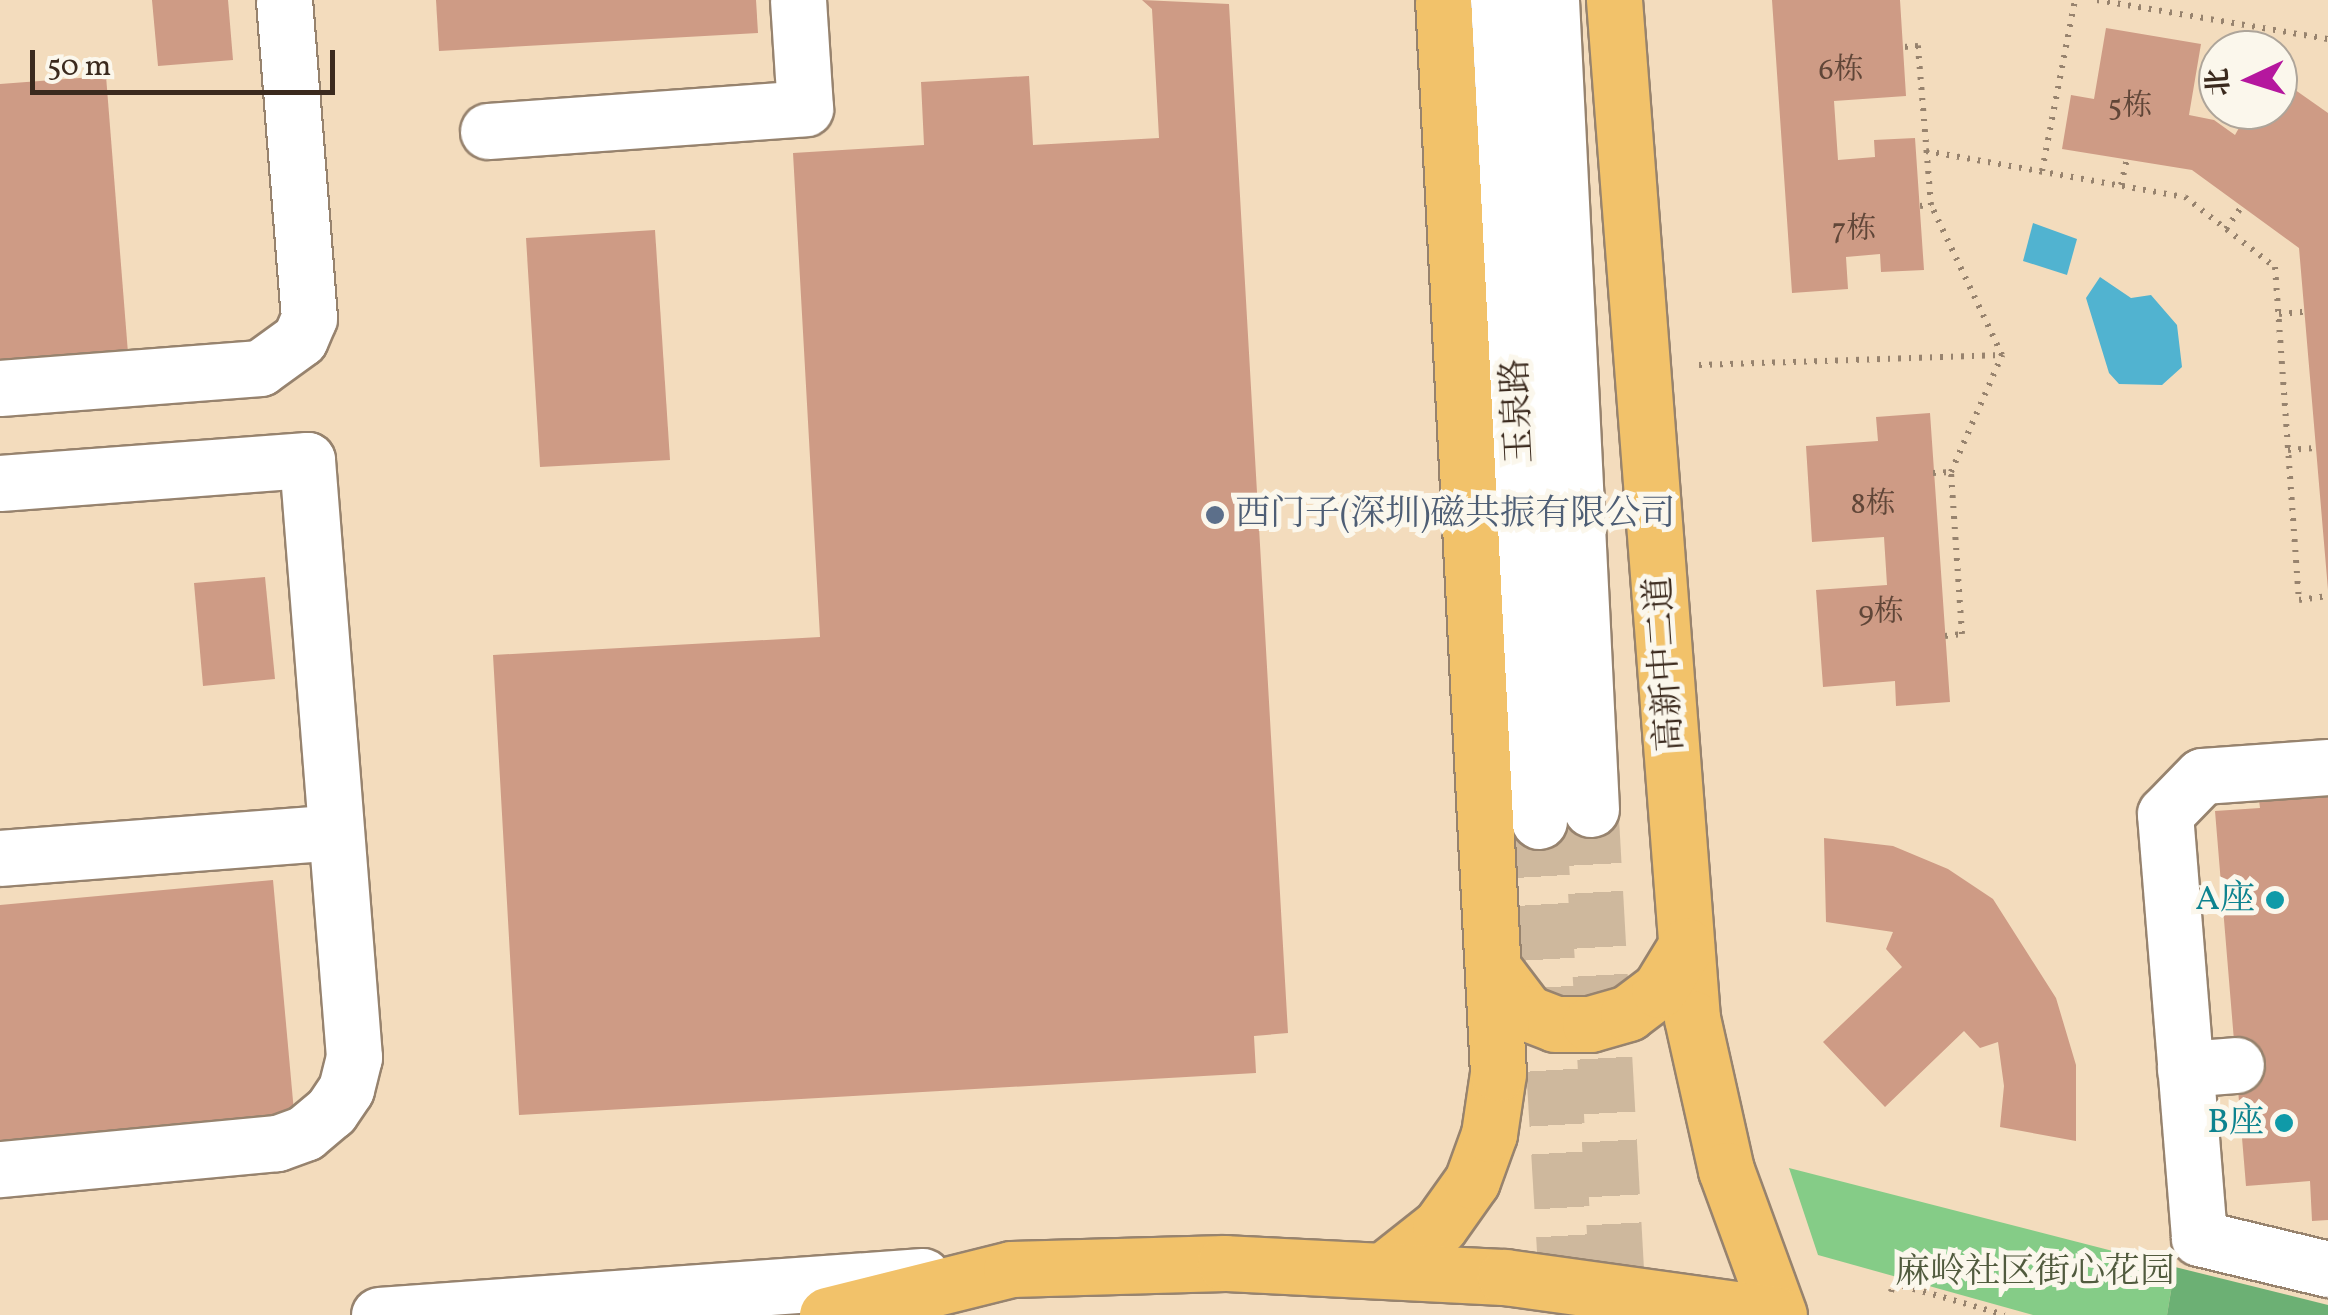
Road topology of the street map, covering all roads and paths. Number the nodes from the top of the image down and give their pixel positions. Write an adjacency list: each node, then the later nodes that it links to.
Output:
1 (284, 0): 24 (street)
2 (798, 0): 11 (street)
3 (1443, 0): 36 (main road)
4 (1498, 0): 5 (street, 玉泉路)
5 (1551, 0)
6 (1614, 0): 35 (main road, 高新中二道)
7 (2074, 0): 14 (path)
8 (2097, 0): 9 (path)
9 (2328, 39)
10 (1903, 47): 12 (path)
11 (488, 131)
12 (1926, 151): 14 (path); 16 (path)
13 (2127, 160): 15 (path)
14 (2042, 172): 15 (path)
15 (2121, 186): 19 (path)
16 (1931, 205): 17 (path); 22 (path)
17 (1920, 206)
18 (2242, 206): 19 (path)
19 (2226, 229): 21 (path)
20 (2304, 312): 21 (path)
21 (2279, 314): 26 (path)
22 (2002, 355): 23 (path); 27 (path)
23 (1699, 365)
24 (0, 388)
25 (2315, 448): 26 (path)
26 (2288, 450): 30 (path)
27 (1951, 472): 28 (path); 31 (path)
28 (1934, 473)
29 (0, 483): 33 (street)
30 (2326, 596)
31 (1946, 636)
32 (2319, 771): 39 (street)
33 (335, 832): 34 (street); 37 (street)
34 (0, 858)
35 (1686, 946): 36 (main road); 44 (main road, 高新中二道)
36 (1495, 971): 38 (main road)
37 (0, 1169)
38 (1388, 1267): 40 (main road); 44 (main road)
39 (2328, 1269)
40 (1011, 1270): 42 (street); 43 (main road)
41 (1892, 1288): 45 (path)
42 (378, 1315)
43 (827, 1315)
44 (1778, 1315)
45 (2005, 1315)

